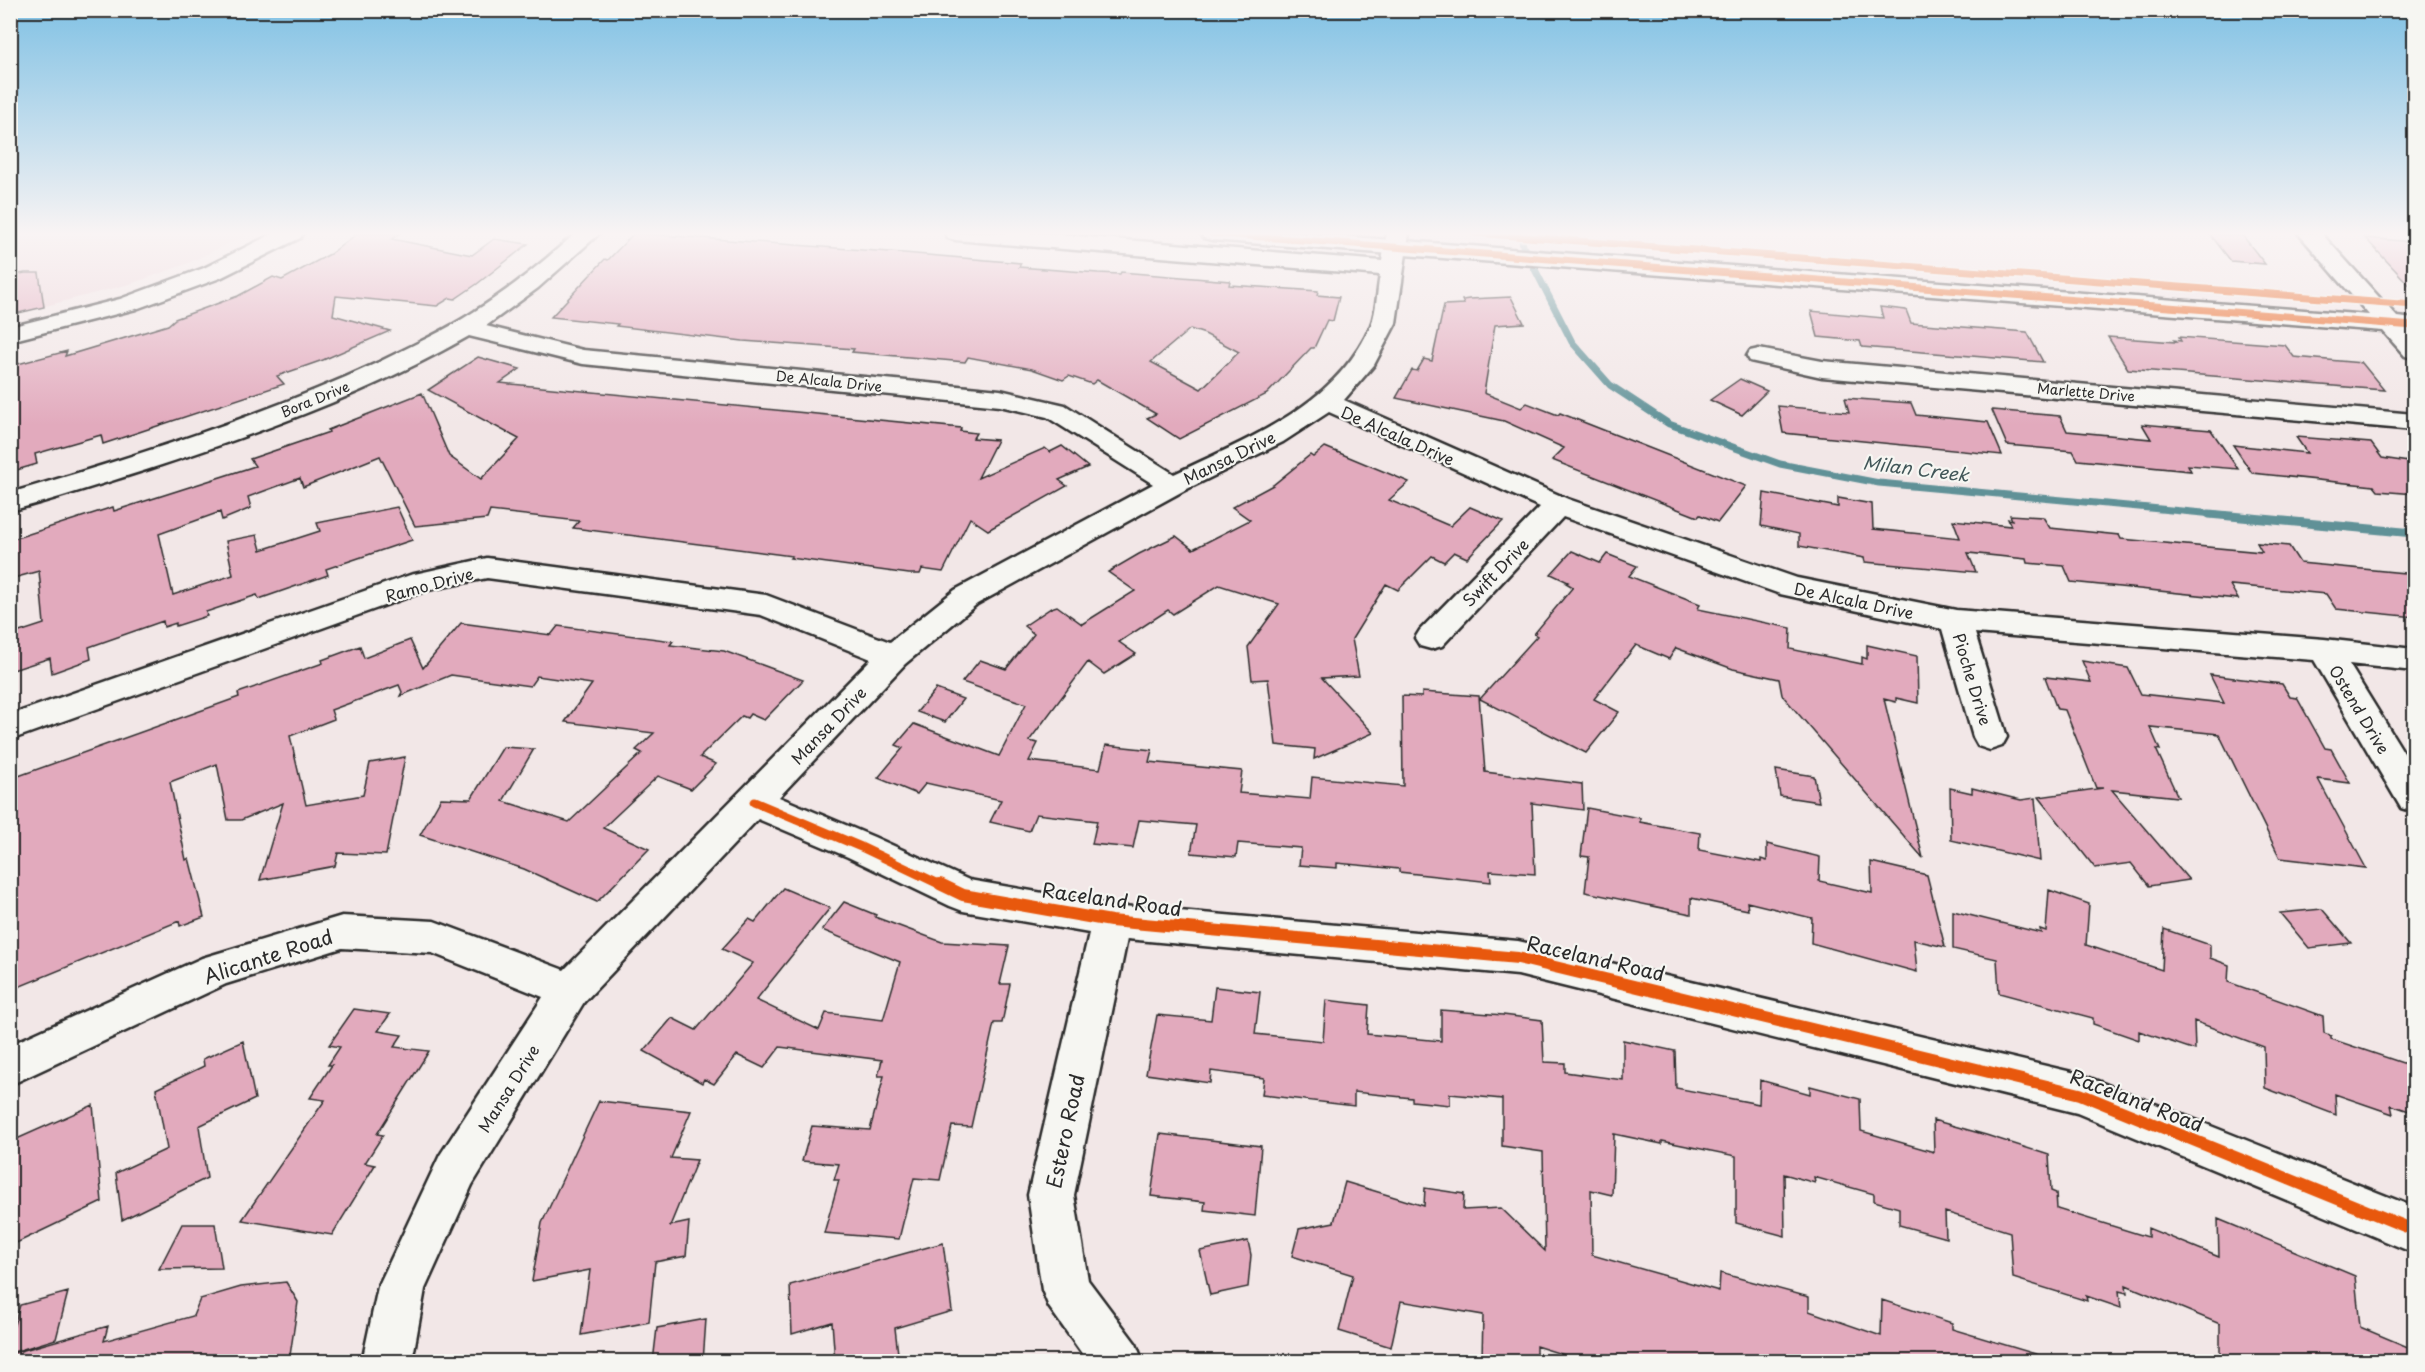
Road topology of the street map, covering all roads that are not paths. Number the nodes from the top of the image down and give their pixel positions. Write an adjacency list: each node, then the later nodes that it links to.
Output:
1 (147, 297): 12 (street)
2 (511, 297): 11 (street, Bora Drive)
3 (1388, 297): 15 (street, Mansa Drive)
4 (2087, 297): 9 (street)
5 (2292, 297): 7 (street)
6 (2364, 297): 7 (street)
7 (2368, 302): 8 (street); 9 (street)
8 (2415, 305)
9 (2390, 324): 10 (street); 13 (street)
10 (2415, 326)
11 (466, 328): 17 (street, De Alcala Drive); 18 (street, Bora Drive)
12 (10, 334)
13 (2415, 351)
14 (1759, 356): 16 (street, Marlette Drive)
15 (1327, 402): 17 (street, Mansa Drive); 19 (street, De Alcala Drive)
16 (2415, 422)
17 (1173, 485): 23 (street, Mansa Drive)
18 (10, 502)
19 (1558, 505): 20 (street, De Alcala Drive); 21 (street, Swift Drive)
20 (1956, 621): 22 (street, De Alcala Drive); 26 (street, Pioche Drive)
21 (1431, 638)
22 (2324, 650): 24 (street, De Alcala Drive); 27 (street, Ostend Drive)
23 (894, 656): 25 (street, Ramo Drive); 28 (street, Mansa Drive)
24 (2415, 660)
25 (10, 728)
26 (1990, 737)
27 (2415, 798)
28 (754, 802): 29 (street, Raceland Road); 30 (street, Mansa Drive)
29 (1111, 921): 32 (street, Raceland Road); 34 (street, Estero Road)
30 (570, 990): 31 (street, Alicante Road); 33 (street, Mansa Drive)
31 (10, 1066)
32 (2415, 1230)
33 (387, 1362)
34 (1118, 1362)

